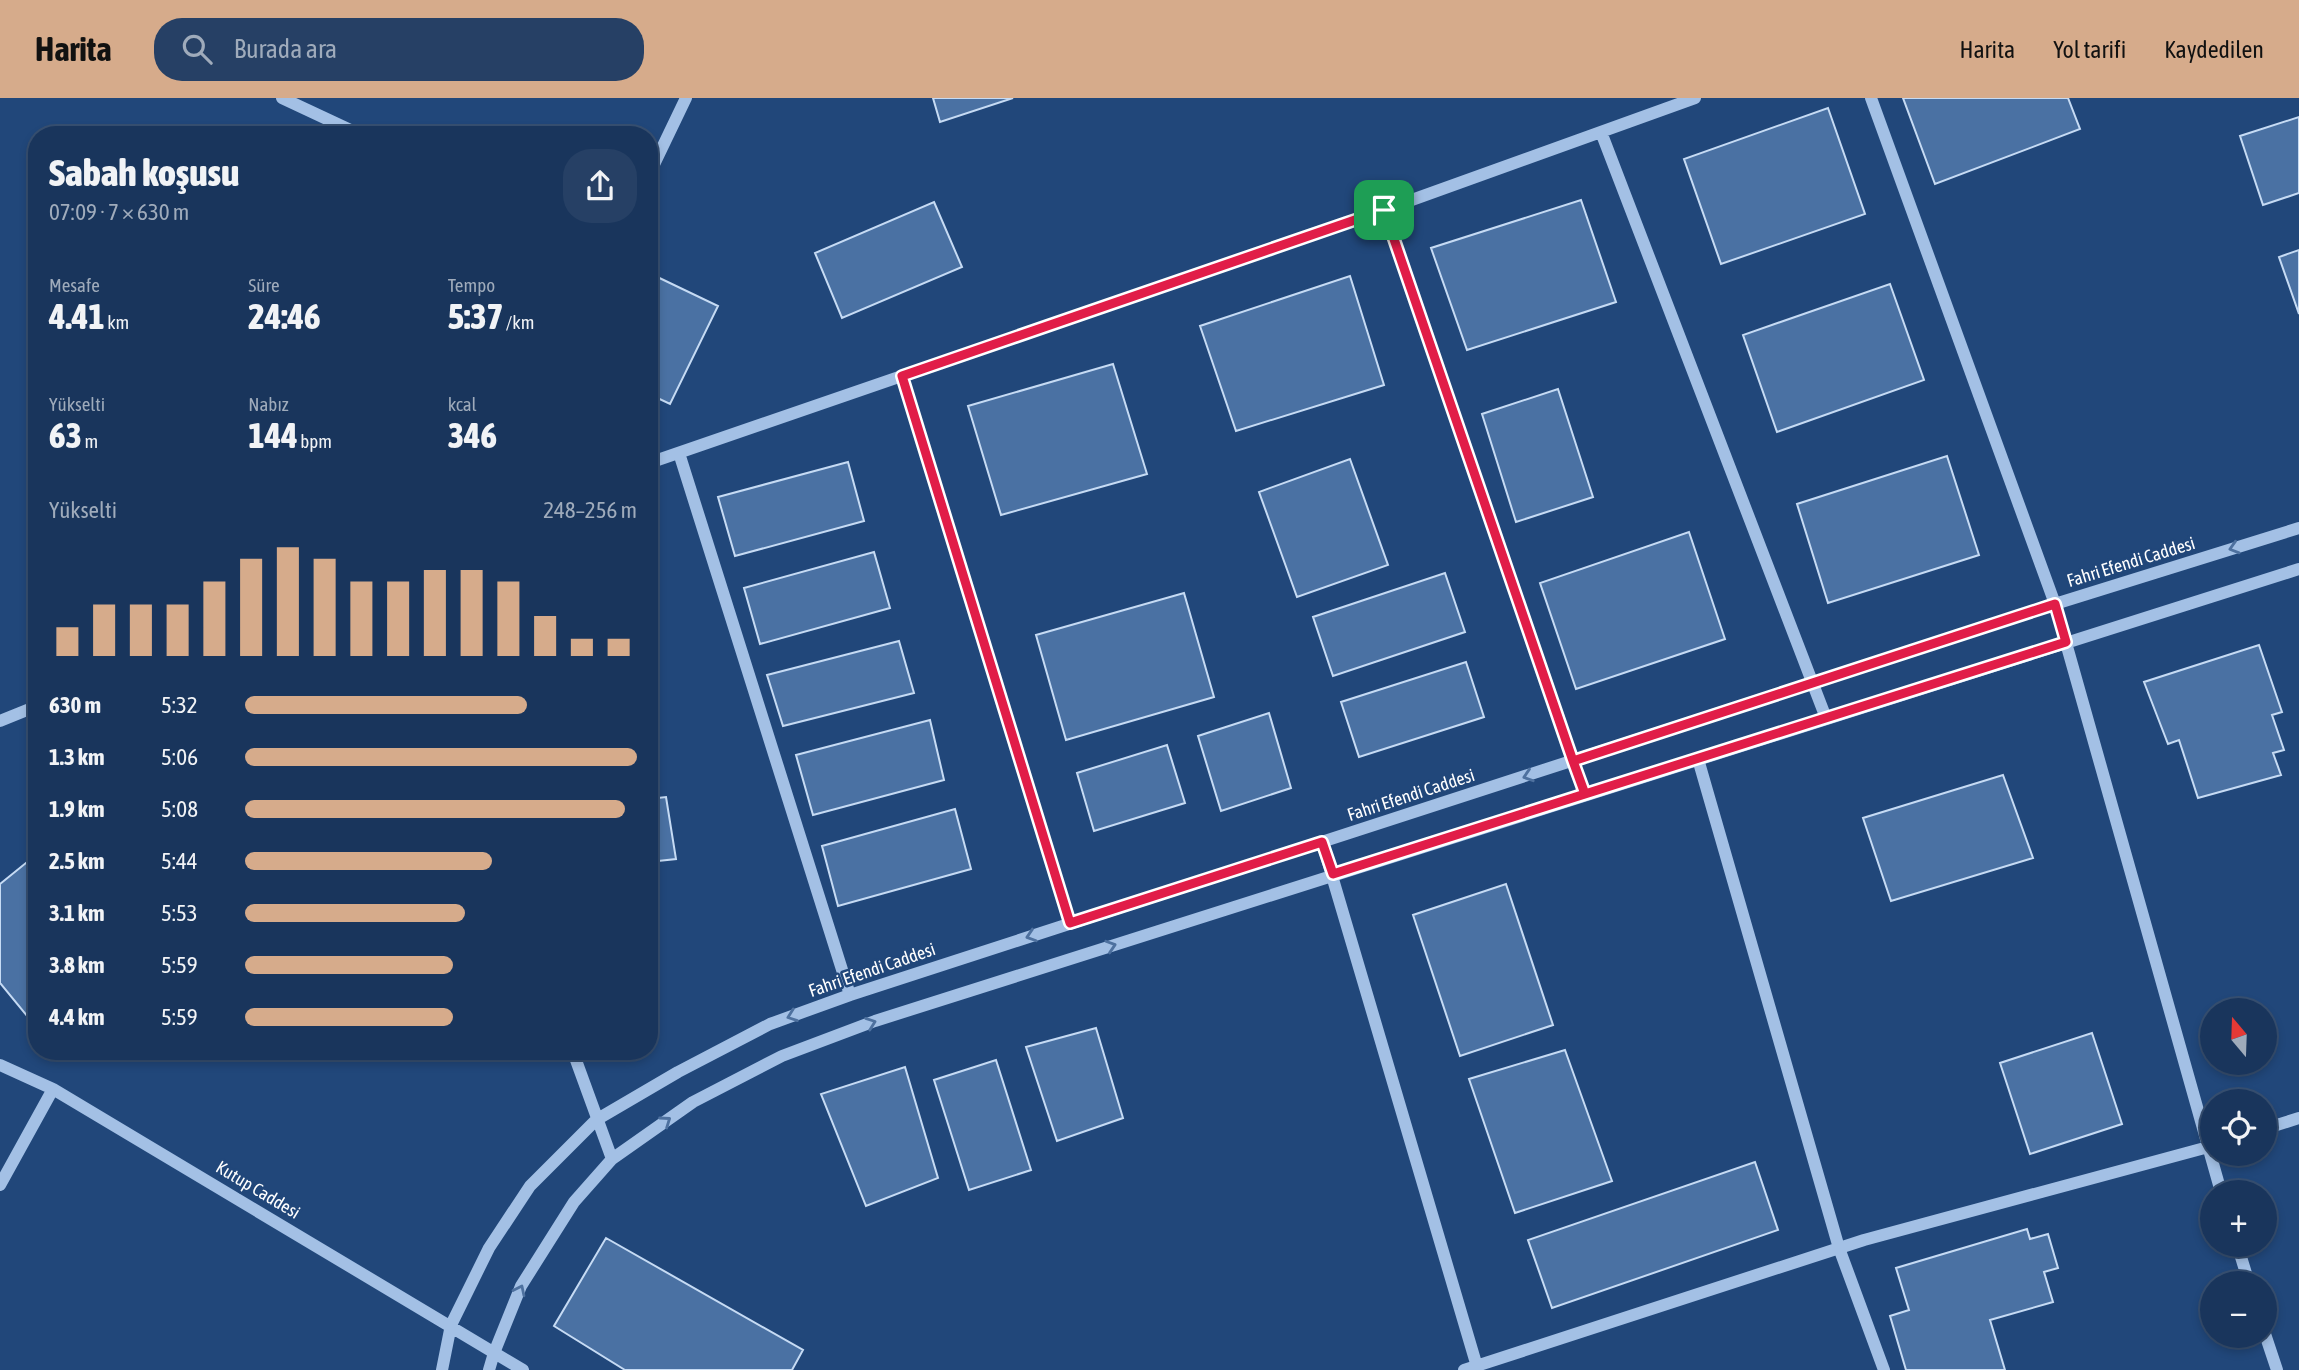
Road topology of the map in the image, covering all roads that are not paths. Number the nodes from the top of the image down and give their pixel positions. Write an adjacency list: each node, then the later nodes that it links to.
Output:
1 (282, 98): 5 (street)
2 (686, 98): 7 (street)
3 (1695, 98): 6 (street)
4 (1871, 98): 14 (street)
5 (341, 126)
6 (1601, 132): 8 (street); 16 (street)
7 (658, 156)
8 (1384, 210): 9 (street); 21 (street)
9 (902, 376): 10 (street); 25 (street)
10 (679, 453): 11 (street); 26 (street)
11 (658, 460)
12 (2299, 528): 14 (street, Fahri Efendi Caddesi, one-way to 14)
13 (2299, 569): 15 (street)
14 (2055, 604): 15 (street); 16 (street, Fahri Efendi Caddesi)
15 (2066, 642): 18 (street); 30 (street)
16 (1812, 683): 18 (street); 21 (street, Fahri Efendi Caddesi)
17 (28, 710): 19 (street)
18 (1826, 718): 20 (street)
19 (0, 721)
20 (1698, 759): 22 (street); 37 (street)
21 (1573, 761): 22 (street); 23 (street, Fahri Efendi Caddesi, one-way to 23)
22 (1585, 794): 24 (street)
23 (1322, 842): 24 (street); 25 (street, Fahri Efendi Caddesi)
24 (1333, 874): 35 (street, one-way to 24); 41 (street)
25 (1070, 923): 26 (street, Fahri Efendi Caddesi, one-way to 26)
26 (850, 995): 32 (street, Fahri Efendi Caddesi, one-way to 32)
27 (576, 1060): 32 (street)
28 (0, 1065): 29 (street, Kutup Caddesi)
29 (53, 1089): 36 (street); 38 (street, Kutup Caddesi)
30 (2200, 1112)
31 (2299, 1118): 33 (street)
32 (596, 1120): 35 (street); 38 (street, Fahri Efendi Caddesi)
33 (2277, 1125)
34 (2200, 1150): 37 (street)
35 (612, 1159): 40 (street, one-way to 35)
36 (0, 1185)
37 (1839, 1248): 41 (street); 46 (street)
38 (451, 1325): 40 (street, Kutup Caddesi); 42 (street, Fahri Efendi Caddesi)
39 (2270, 1348): 47 (street)
40 (494, 1353): 43 (street); 44 (street, Kutup Caddesi)
41 (1478, 1368): 45 (street)
42 (443, 1370)
43 (489, 1370)
44 (523, 1370)
45 (1464, 1370)
46 (1884, 1370)
47 (2277, 1370)

